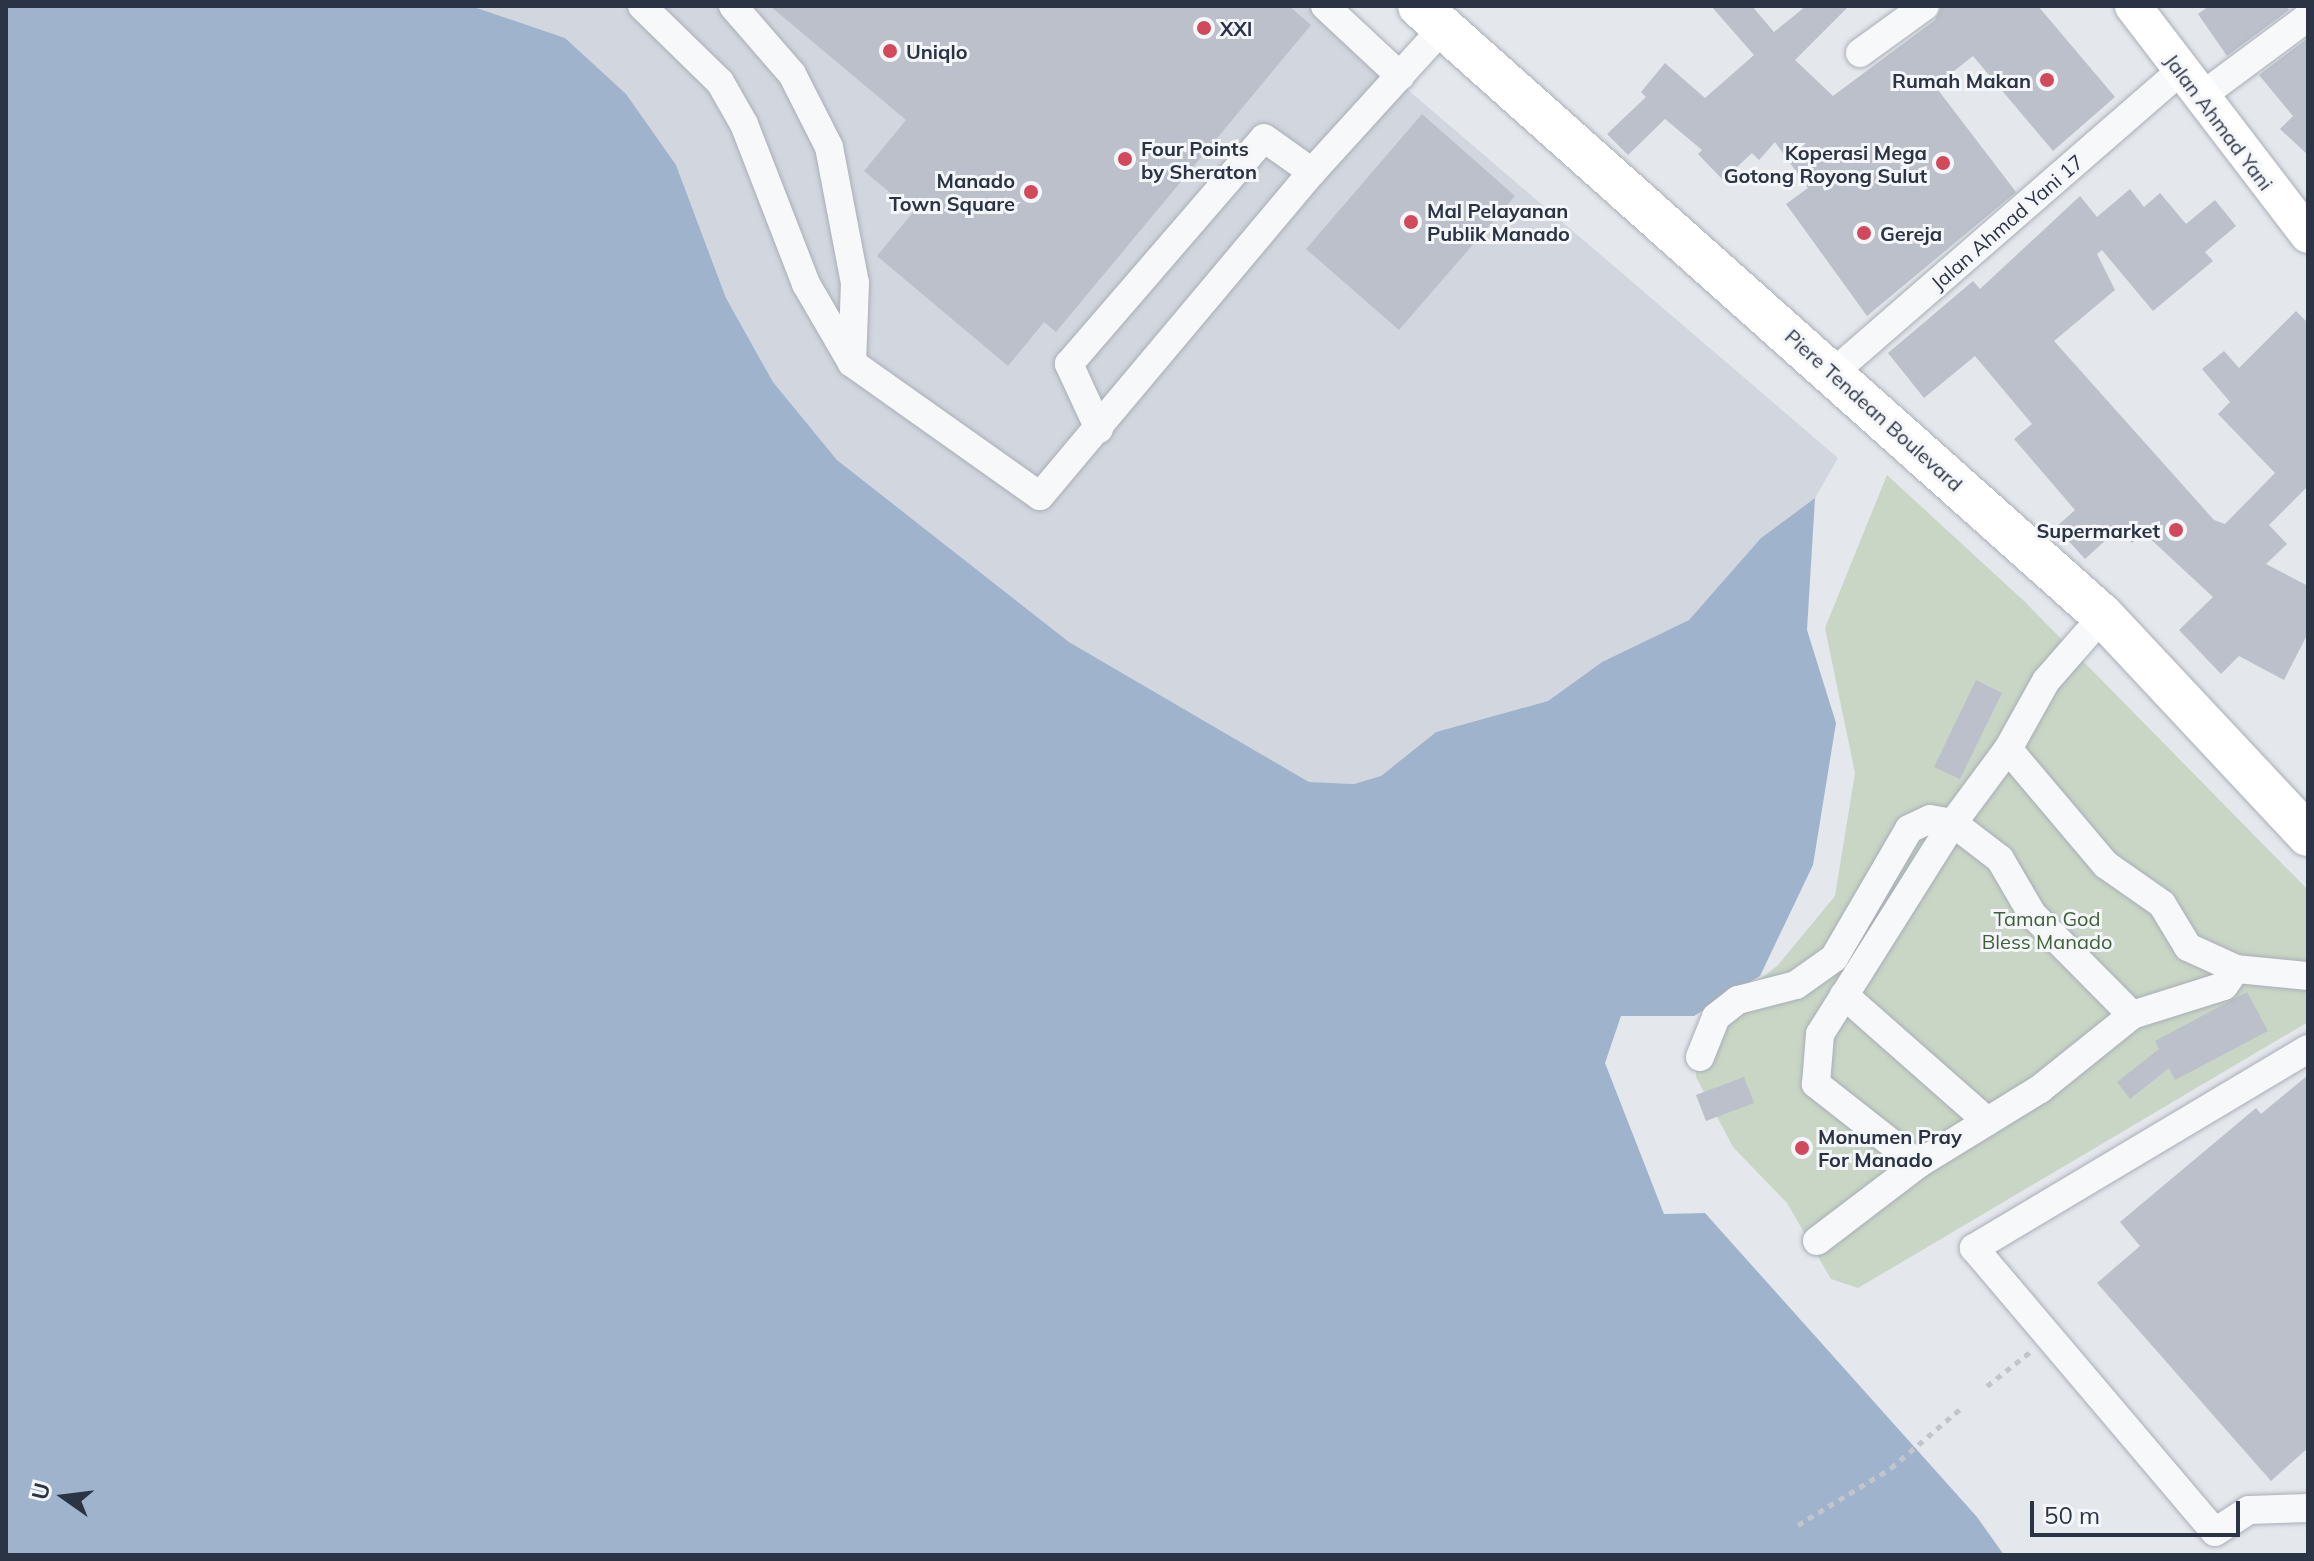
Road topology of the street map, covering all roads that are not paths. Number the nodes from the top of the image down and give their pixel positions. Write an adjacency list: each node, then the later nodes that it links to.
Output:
1 (642, 6): 13 (street)
2 (733, 6): 13 (street)
3 (1325, 6): 9 (street)
4 (1925, 6): 8 (street)
5 (2133, 6): 10 (main road, Jalan Ahmad Yani)
6 (1431, 17): 9 (street); 14 (highway, Piere Tendean Boulevard)
7 (2308, 17): 10 (street, Jalan Ahmad Yani 17)
8 (1860, 53)
9 (1400, 76): 11 (street)
10 (2190, 84): 12 (main road, Jalan Ahmad Yani); 14 (street, Jalan Ahmad Yani 17)
11 (1312, 172): 15 (street); 15 (street)
12 (2308, 235)
13 (852, 363): 15 (street)
14 (1833, 373): 16 (highway, Piere Tendean Boulevard)
15 (1099, 429)
16 (2092, 625): 17 (street); 19 (highway, Piere Tendean Boulevard)
17 (2008, 749): 18 (street); 20 (street)
18 (1953, 823): 22 (street); 23 (street); 25 (street)
19 (2308, 835)
20 (2236, 969): 21 (street); 23 (street)
21 (2308, 976)
22 (1844, 995): 26 (street); 27 (street)
23 (2132, 1015): 26 (street)
24 (2308, 1049): 29 (street)
25 (1700, 1057)
26 (1987, 1121): 27 (street)
27 (1918, 1164): 28 (street)
28 (1817, 1241)
29 (2308, 1508)

